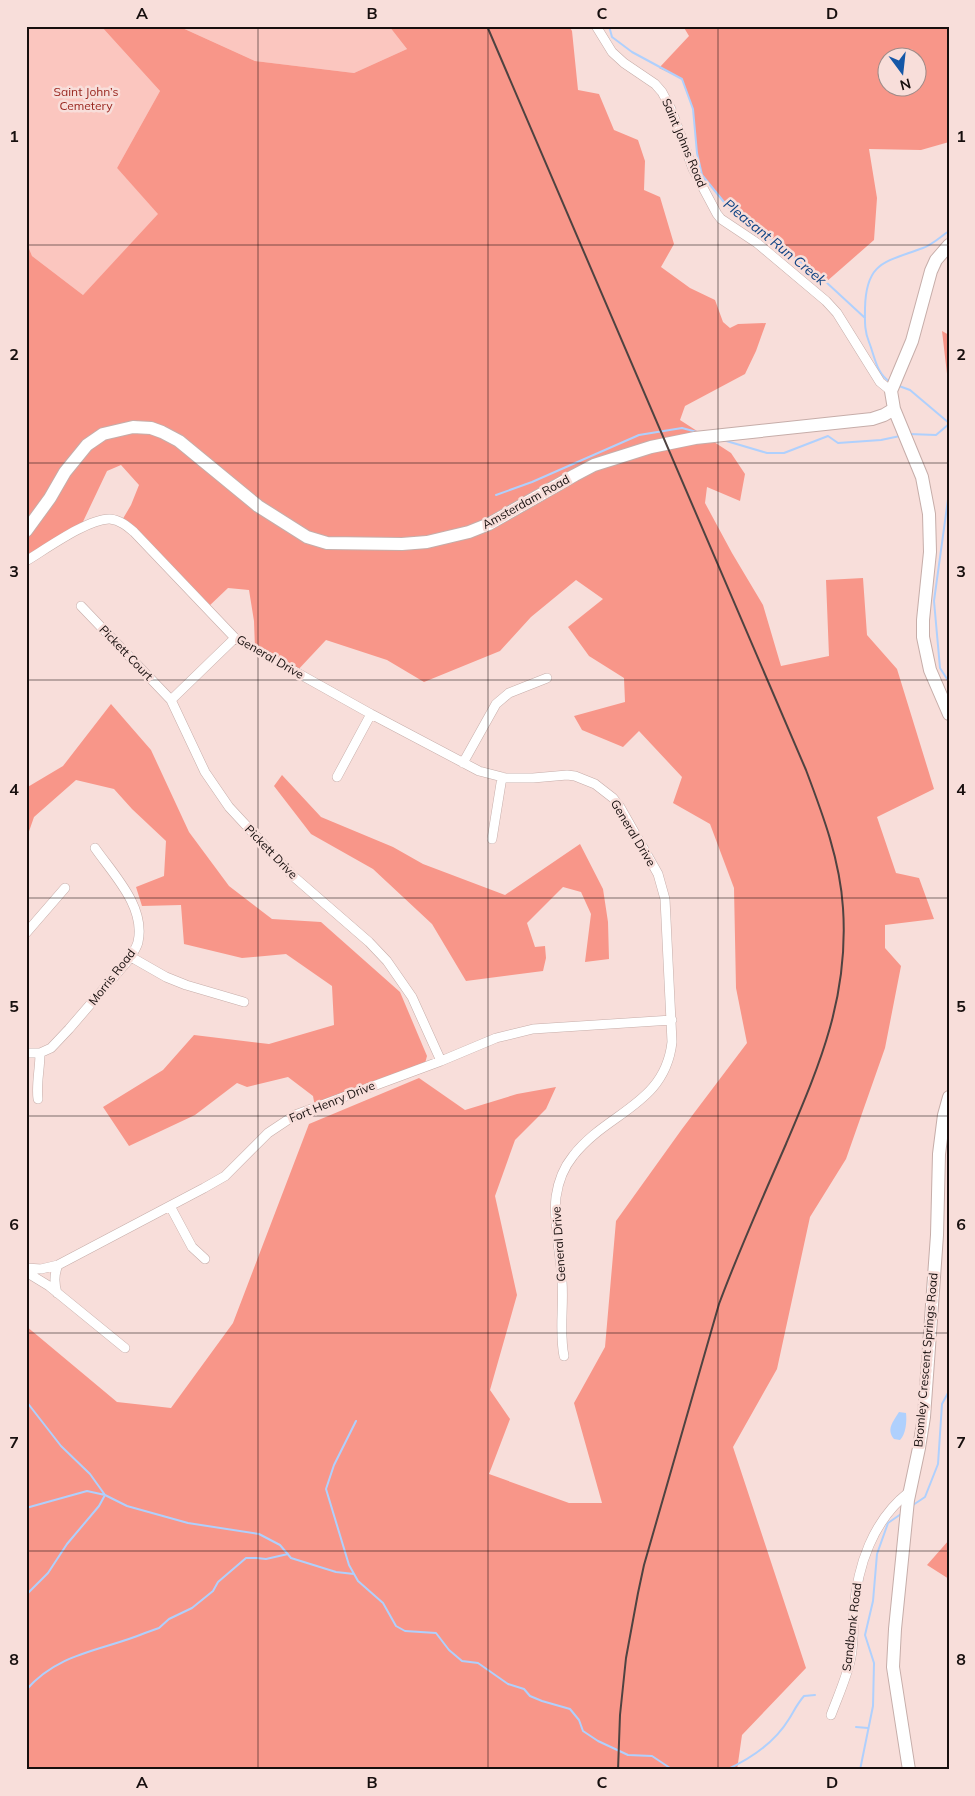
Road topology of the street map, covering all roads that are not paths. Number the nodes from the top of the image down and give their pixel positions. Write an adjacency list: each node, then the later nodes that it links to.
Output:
1 (596, 26): 3 (street, Saint Johns Road)
2 (949, 245): 3 (street)
3 (893, 385): 4 (street)
4 (894, 409): 5 (street, Amsterdam Road); 12 (street)
5 (26, 531)
6 (26, 560): 8 (street, General Drive)
7 (81, 606): 10 (street, Pickett Court)
8 (235, 638): 10 (street); 11 (street, General Drive)
9 (546, 678): 13 (street)
10 (171, 700): 25 (street, Pickett Drive)
11 (371, 714): 13 (street, General Drive); 14 (street)
12 (949, 714)
13 (462, 763): 15 (street, General Drive)
14 (337, 776)
15 (502, 777): 16 (street); 22 (street, General Drive)
16 (492, 839)
17 (95, 848): 20 (street, Morris Road)
18 (65, 888): 19 (street)
19 (26, 933)
20 (131, 956): 21 (street); 24 (street, Morris Road)
21 (244, 1002)
22 (672, 1020): 25 (street, Fort Henry Drive); 34 (street, General Drive)
23 (26, 1053): 24 (street)
24 (40, 1054): 27 (street)
25 (440, 1061): 28 (street, Fort Henry Drive)
26 (949, 1097): 35 (street, Bromley Crescent Springs Road)
27 (38, 1099)
28 (170, 1206): 29 (street); 30 (street, Fort Henry Drive)
29 (205, 1259)
30 (58, 1264): 31 (street, Fort Henry Drive); 32 (street)
31 (26, 1270): 32 (street)
32 (57, 1292): 33 (street)
33 (125, 1348)
34 (564, 1356)
35 (908, 1496): 36 (street, Sandbank Road); 37 (street, Bromley Crescent Springs Road)
36 (831, 1715)
37 (909, 1770)

